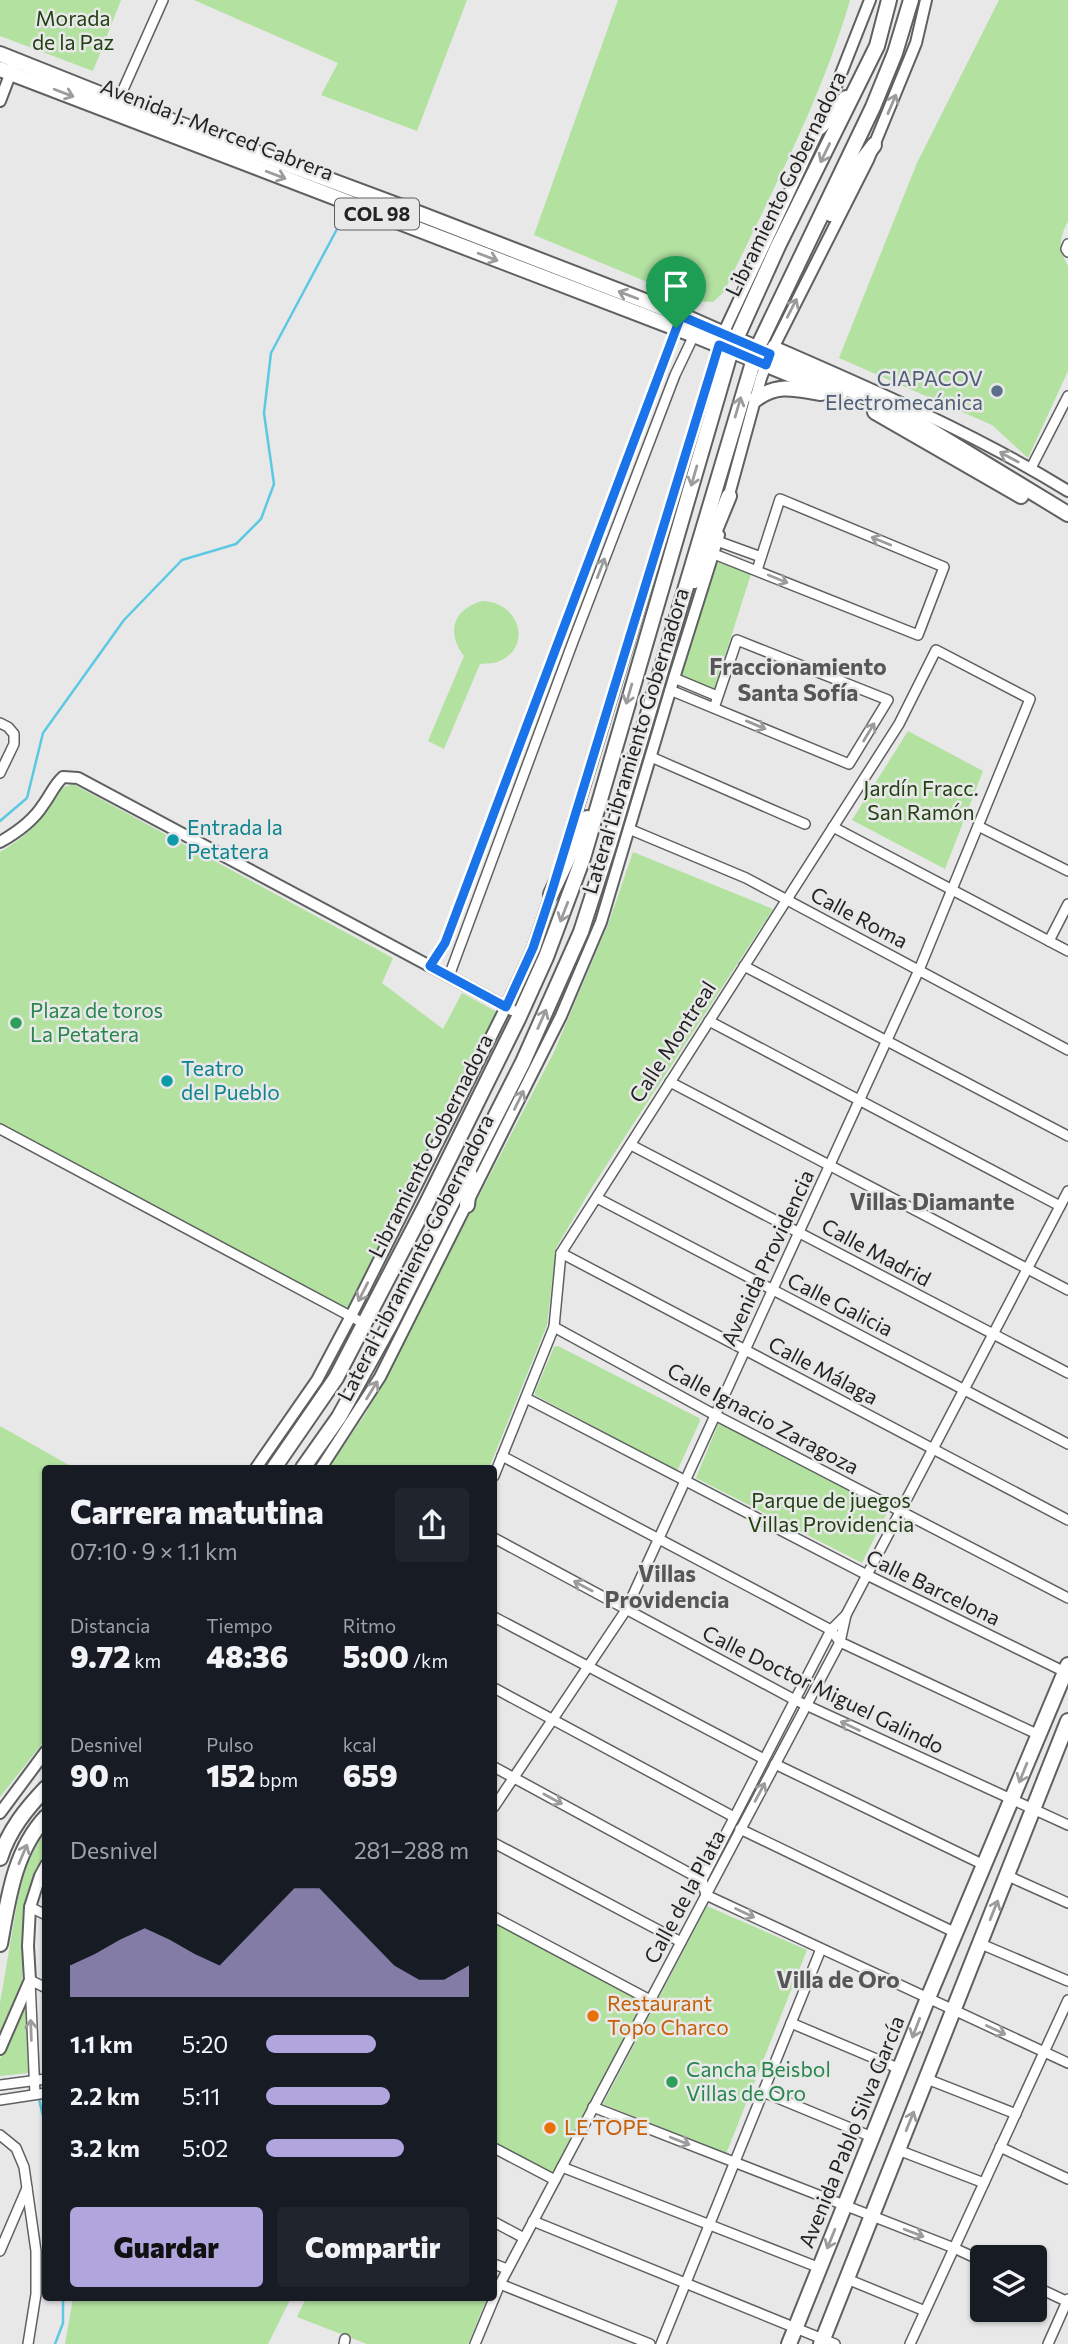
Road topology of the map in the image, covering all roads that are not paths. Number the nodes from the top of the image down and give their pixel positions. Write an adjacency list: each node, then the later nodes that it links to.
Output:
1 (163, 0): 10 (street)
2 (870, 0): 11 (street, Lateral Libramiento Gobernadora)
3 (889, 0): 8 (main road, Libramiento Gobernadora)
4 (911, 0): 13 (main road, Libramiento Gobernadora)
5 (926, 0): 12 (street, Lateral Libramiento Gobernadora, one-way to 5)
6 (0, 54): 7 (main road, Avenida J. Merced Cabrera / COL 98)
7 (9, 68): 9 (street); 10 (main road, Avenida J. Merced Cabrera / COL 98); 14 (main road, Avenida J. Merced Cabrera / COL 98, one-way to 14)
8 (861, 81): 11 (main road); 16 (main road, Libramiento Gobernadora, one-way to 16)
9 (0, 100)
10 (118, 101): 14 (main road, Avenida J. Merced Cabrera / COL 98, one-way to 10)
11 (820, 127): 16 (street, Lateral Libramiento Gobernadora)
12 (874, 145): 13 (main road); 17 (street, Lateral Libramiento Gobernadora, one-way to 12)
13 (805, 248): 17 (main road, Libramiento Gobernadora)
14 (678, 322): 15 (main road, Avenida J. Merced Cabrera / COL 98); 35 (street)
15 (696, 329): 16 (main road, Avenida J. Merced Cabrera / COL 98); 36 (street, one-way to 15)
16 (727, 342): 17 (main road, COL 98); 46 (main road, Libramiento Gobernadora, one-way to 46); 54 (street, Lateral Libramiento Gobernadora)
17 (764, 355): 18 (street); 19 (main road); 19 (main road); 22 (street, Lateral Libramiento Gobernadora); 34 (main road, Libramiento Gobernadora, one-way to 17)
18 (807, 361): 19 (street); 20 (street)
19 (833, 385): 20 (street); 22 (main road); 28 (main road); 29 (main road)
20 (866, 386): 25 (street, one-way to 20)
21 (1068, 396): 23 (street)
22 (756, 398): 27 (street, Lateral Libramiento Gobernadora)
23 (1059, 414): 24 (street); 25 (street)
24 (1068, 420)
25 (1031, 468): 26 (street)
26 (1068, 491)
27 (729, 496): 30 (street, Lateral Libramiento Gobernadora); 34 (main road)
28 (1068, 514)
29 (1068, 525)
30 (717, 541): 31 (street, Lateral Libramiento Gobernadora); 32 (street)
31 (714, 554): 33 (street); 37 (street, Lateral Libramiento Gobernadora)
32 (761, 557): 33 (street); 33 (street, one-way to 32)
33 (757, 570)
34 (681, 604): 73 (main road, Libramiento Gobernadora, one-way to 34)
35 (561, 635): 36 (street); 44 (street)
36 (574, 639): 45 (street)
37 (672, 684): 38 (street); 40 (street); 42 (street, Lateral Libramiento Gobernadora)
38 (718, 696): 40 (street); 40 (street, one-way to 38)
39 (1030, 699): 48 (street, Avenida Providencia); 49 (street, Calle Montreal)
40 (714, 708)
41 (0, 723): 43 (street)
42 (651, 757): 47 (street); 50 (street, Lateral Libramiento Gobernadora)
43 (0, 773)
44 (509, 776): 45 (street); 59 (street)
45 (521, 781): 62 (street)
46 (601, 789): 54 (main road); 64 (main road, Libramiento Gobernadora, one-way to 64)
47 (806, 824)
48 (978, 826): 52 (street); 53 (street, Avenida Providencia)
49 (833, 827): 53 (street); 55 (street, Calle Montreal)
50 (629, 829): 55 (street, Calle Roma); 77 (street, Lateral Libramiento Gobernadora, one-way to 50)
51 (0, 842): 59 (street)
52 (1068, 871)
53 (952, 890): 57 (street); 61 (street, Avenida Providencia)
54 (551, 894): 63 (street, Lateral Libramiento Gobernadora)
55 (787, 900): 60 (street, Calle Montreal); 61 (street, Calle Roma)
56 (1068, 904): 57 (street)
57 (1049, 941): 58 (street)
58 (1068, 951)
59 (430, 966): 62 (street)
60 (744, 966): 65 (street, Calle Montreal); 66 (street)
61 (919, 970): 66 (street, Avenida Providencia); 67 (street, Calle Roma)
62 (449, 976): 63 (street)
63 (506, 1007): 64 (street); 83 (street, Lateral Libramiento Gobernadora, one-way to 83)
64 (520, 1014): 84 (main road, Libramiento Gobernadora)
65 (709, 1021): 68 (street, Calle Montreal); 69 (street)
66 (886, 1041): 69 (street, Avenida Providencia); 71 (street)
67 (1068, 1049)
68 (670, 1082): 72 (street, Calle Montreal); 74 (street)
69 (859, 1100): 74 (street, Avenida Providencia); 76 (street)
70 (0, 1129): 83 (street)
71 (1068, 1136)
72 (631, 1145): 75 (street, Calle Montreal); 78 (street, Calle Madrid)
73 (471, 1165): 77 (main road); 97 (main road, Libramiento Gobernadora)
74 (829, 1165): 78 (street, Avenida Providencia); 80 (street)
75 (597, 1198): 79 (street, Calle Montreal); 81 (street, Calle Galicia)
76 (1065, 1199): 80 (street, Calle de la Plata)
77 (467, 1205): 98 (street, Lateral Libramiento Gobernadora, one-way to 77)
78 (799, 1232): 81 (street, Avenida Providencia); 86 (street, Calle Madrid)
79 (561, 1253): 85 (street, Calle Montreal); 87 (street, Calle Málaga)
80 (1027, 1269): 82 (street); 86 (street, Calle de la Plata)
81 (772, 1290): 87 (street, Avenida Providencia); 89 (street, Calle Galicia)
82 (1068, 1290)
83 (351, 1316): 84 (street); 95 (street, Lateral Libramiento Gobernadora)
84 (365, 1324): 96 (main road, Libramiento Gobernadora)
85 (554, 1326): 90 (street, Calle Montreal); 91 (street, Calle Ignacio Zaragoza)
86 (993, 1334): 88 (street, Calle Madrid); 89 (street, Calle de la Plata)
87 (745, 1350): 91 (street, Avenida Providencia); 93 (street, Calle Málaga)
88 (1068, 1373)
89 (964, 1389): 92 (street, Calle Galicia); 93 (street, Calle de la Plata)
90 (526, 1398): 94 (street, Calle Montreal); 100 (street, Calle Barcelona)
91 (715, 1415): 100 (street, Avenida Providencia); 101 (street, Calle Ignacio Zaragoza)
92 (1068, 1444)
93 (933, 1449): 101 (street, Calle de la Plata); 102 (street, Calle Málaga)
94 (502, 1456): 99 (street, Calle Montreal); 103 (street)
95 (258, 1465)
96 (277, 1465)
97 (305, 1465)
98 (323, 1465)
99 (497, 1468)
100 (685, 1481): 103 (street, Avenida Providencia); 105 (street, Calle Barcelona)
101 (900, 1511): 105 (street, Calle de la Plata); 106 (street, Calle Ignacio Zaragoza)
102 (1068, 1520)
103 (658, 1539): 107 (street, Avenida Providencia); 110 (street)
104 (497, 1540): 107 (street, Calle Doctor Miguel Galindo, one-way to 104)
105 (867, 1575): 108 (street, Calle de la Plata); 113 (street, Calle Barcelona)
106 (1068, 1598)
107 (626, 1610): 112 (street, Avenida Providencia); 115 (street, Calle Doctor Miguel Galindo)
108 (846, 1615): 110 (street, Calle de la Plata); 111 (street, Calle de la Plata)
109 (497, 1619): 112 (street)
110 (831, 1630): 111 (street); 115 (street, Calle de la Plata)
111 (840, 1642): 116 (street, Calle de la Plata); 119 (street)
112 (588, 1667): 117 (street, Avenida Providencia); 122 (street)
113 (1066, 1668): 119 (main road, Avenida Pablo Silva García)
114 (497, 1690): 117 (street)
115 (795, 1700): 116 (street, Calle Doctor Miguel Galindo); 122 (street, Calle de la Plata)
116 (806, 1705): 123 (street, Calle de la Plata); 127 (street, Calle Doctor Miguel Galindo, one-way to 116)
117 (552, 1719): 125 (street, Avenida Providencia); 131 (street)
118 (1068, 1721): 120 (main road)
119 (1039, 1735): 127 (main road, Avenida Pablo Silva García, one-way to 127)
120 (1064, 1744): 129 (main road)
121 (42, 1756): 130 (street)
122 (764, 1759): 131 (street, Calle de la Plata)
123 (775, 1764): 134 (street, Calle de la Plata, one-way to 123); 137 (street)
124 (497, 1769): 125 (street)
125 (513, 1778): 128 (street, Avenida Providencia); 140 (street, one-way to 140)
126 (42, 1792): 136 (main road)
127 (1013, 1800): 129 (street, Calle Doctor Miguel Galindo); 137 (main road, Avenida Pablo Silva García)
128 (497, 1802)
129 (1034, 1809): 133 (street, Calle Doctor Miguel Galindo); 139 (main road)
130 (0, 1813)
131 (734, 1817): 140 (street, Calle de la Plata)
132 (42, 1823): 148 (main road, one-way to 132)
133 (1068, 1825)
134 (740, 1829): 141 (street, Calle de la Plata); 146 (street)
135 (497, 1845): 147 (street)
136 (0, 1858)
137 (984, 1865): 146 (main road, Avenida Pablo Silva García)
138 (42, 1872): 143 (street)
139 (1008, 1877): 142 (street); 149 (main road, one-way to 139)
140 (702, 1880): 141 (street)
141 (706, 1895): 147 (street, Calle de la Plata); 150 (street, one-way to 150)
142 (1068, 1903)
143 (30, 1907): 144 (street); 151 (street)
144 (42, 1913)
145 (497, 1922): 155 (street)
146 (956, 1933): 154 (main road, Avenida Pablo Silva García)
147 (681, 1942): 155 (street, Calle de la Plata)
148 (0, 1944)
149 (981, 1944): 152 (street); 157 (main road)
150 (821, 1949): 154 (street); 158 (street)
151 (30, 1980): 153 (street); 159 (street); 164 (street, one-way to 151)
152 (1068, 1981)
153 (42, 1987)
154 (928, 1998): 157 (street); 162 (main road, Avenida Pablo Silva García, one-way to 162)
155 (650, 2000): 170 (street, Calle de la Plata)
156 (1068, 2000): 160 (street)
157 (954, 2010): 160 (street, one-way to 160); 163 (main road)
158 (791, 2023): 162 (street); 166 (street)
159 (0, 2049)
160 (1044, 2052): 161 (street); 171 (street)
161 (1068, 2063)
162 (900, 2069): 173 (main road, Avenida Pablo Silva García)
163 (927, 2079): 171 (street); 176 (main road, one-way to 163)
164 (41, 2080): 165 (street); 168 (street)
165 (0, 2085)
166 (763, 2092): 173 (street); 177 (street)
167 (42, 2093): 168 (street)
168 (35, 2094): 169 (street)
169 (0, 2100)
170 (593, 2107): 177 (street, one-way to 177); 178 (street, Calle de la Plata)
171 (1016, 2113): 174 (street)
172 (0, 2135): 182 (street)
173 (872, 2137): 183 (main road, Avenida Pablo Silva García)
174 (1000, 2147): 179 (street); 181 (street)
175 (497, 2150): 180 (street)
176 (898, 2150): 181 (street); 184 (main road)
177 (734, 2162): 183 (street); 187 (street)
178 (562, 2167): 180 (street, Calle de la Plata); 187 (street)
179 (1068, 2179)
180 (555, 2180): 185 (street, Calle de la Plata)
181 (984, 2183): 189 (street)
182 (27, 2188): 190 (street); 205 (street)
183 (845, 2206): 184 (street); 193 (main road, Avenida Pablo Silva García, one-way to 193)
184 (872, 2216): 189 (street, one-way to 189); 195 (main road)
185 (533, 2221): 188 (street, Calle de la Plata); 196 (street)
186 (497, 2224): 188 (street)
187 (709, 2225): 193 (street); 196 (street)
188 (524, 2238): 194 (street, Calle de la Plata)
189 (954, 2248): 191 (street); 202 (street)
190 (0, 2251)
191 (970, 2255)
192 (497, 2265): 194 (street)
193 (820, 2268): 203 (main road, Avenida Pablo Silva García)
194 (507, 2269): 197 (street, Calle de la Plata)
195 (847, 2279): 202 (street); 204 (main road)
196 (685, 2283): 203 (street); 208 (street)
197 (500, 2284): 198 (street, Calle de la Plata); 207 (street)
198 (497, 2291)
199 (1047, 2292): 201 (street)
200 (493, 2301): 206 (street, Calle de la Plata)
201 (1068, 2301): 211 (street)
202 (925, 2311): 210 (street)
203 (796, 2328): 204 (street); 209 (main road, Avenida Pablo Silva García)
204 (827, 2342)
205 (28, 2344)
206 (475, 2344)
207 (650, 2344)
208 (661, 2344)
209 (789, 2344)
210 (911, 2344)
211 (1048, 2344)

